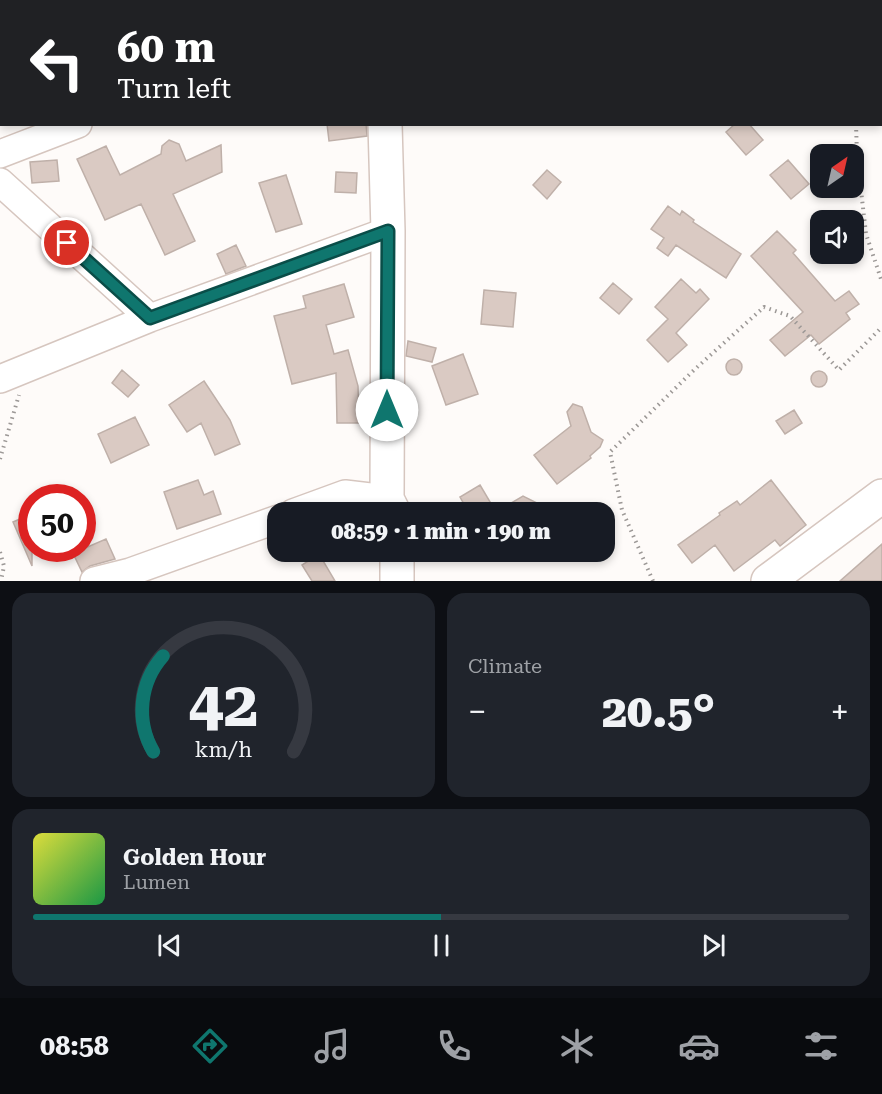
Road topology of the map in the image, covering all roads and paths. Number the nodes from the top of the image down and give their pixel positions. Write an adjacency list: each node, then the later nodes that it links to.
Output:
1 (73, 126): 4 (street)
2 (385, 126): 6 (main road)
3 (856, 126): 7 (path)
4 (0, 154)
5 (0, 182): 8 (street)
6 (388, 231): 8 (street); 16 (main road)
7 (882, 282)
8 (150, 318): 10 (street)
9 (882, 327): 23 (path)
10 (27, 368): 11 (street); 12 (path)
11 (0, 379)
12 (0, 459)
13 (882, 496): 24 (main road)
14 (323, 502): 15 (street)
15 (375, 502)
16 (390, 502)
17 (267, 523): 21 (street)
18 (0, 552): 20 (path)
19 (397, 562): 22 (main road)
20 (2, 581)
21 (94, 581)
22 (397, 581)
23 (653, 581)
24 (768, 581)

